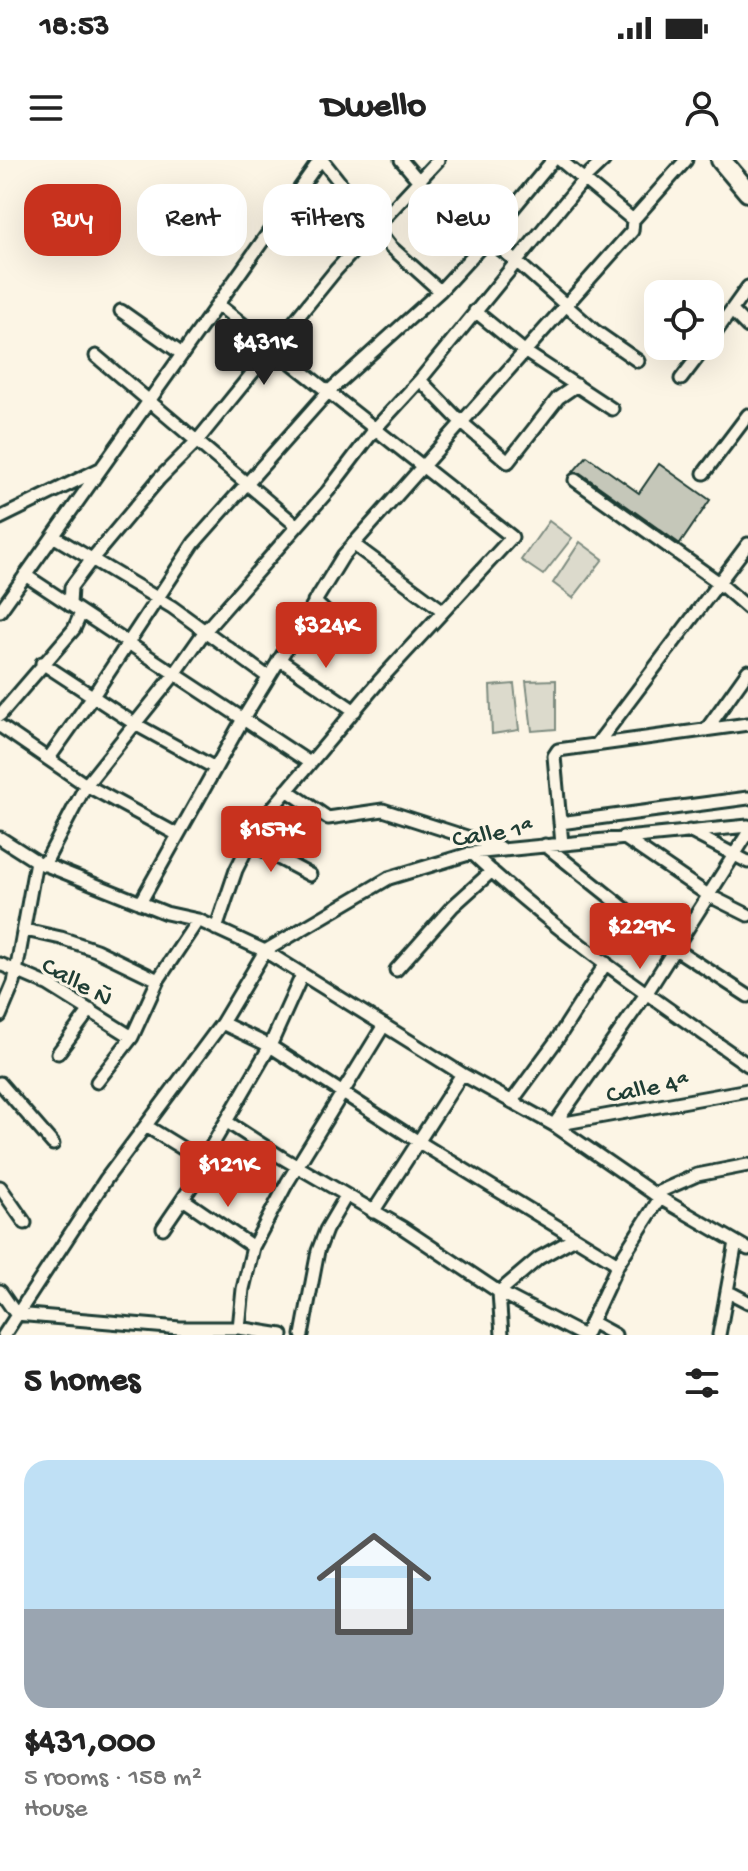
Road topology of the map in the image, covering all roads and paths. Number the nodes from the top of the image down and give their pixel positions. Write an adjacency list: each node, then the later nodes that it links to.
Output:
1 (321, 160): 11 (street); 24 (street)
2 (401, 160): 10 (street)
3 (438, 160): 10 (street)
4 (553, 160): 14 (street)
5 (560, 160): 9 (street)
6 (604, 160): 9 (street)
7 (686, 160): 16 (street)
8 (721, 160): 13 (main road)
9 (584, 179): 16 (street); 21 (street)
10 (419, 181): 12 (street); 15 (street)
11 (340, 184)
12 (422, 184)
13 (748, 192)
14 (518, 202)
15 (392, 210)
16 (633, 220): 25 (street)
17 (392, 248): 23 (street)
18 (349, 256): 31 (street)
19 (472, 256): 23 (street)
20 (509, 256): 21 (street)
21 (516, 261): 25 (street); 27 (street)
22 (748, 287): 28 (street)
23 (440, 291): 40 (street)
24 (217, 304): 31 (street); 33 (street)
25 (566, 304): 32 (street); 36 (street)
26 (121, 311): 33 (street)
27 (475, 311): 32 (street); 38 (street)
28 (732, 311): 29 (street); 30 (street)
29 (724, 322)
30 (748, 327)
31 (273, 348): 40 (street); 46 (street)
32 (524, 351): 39 (street); 44 (street)
33 (182, 354): 41 (street)
34 (96, 356): 41 (street)
35 (695, 360): 37 (street)
36 (638, 361)
37 (681, 379)
38 (420, 380): 44 (street); 45 (street)
39 (577, 385): 42 (street); 44 (street)
40 (328, 392): 45 (street); 51 (street)
41 (150, 399): 46 (street); 48 (street)
42 (612, 409)
43 (748, 415): 49 (street)
44 (461, 422): 47 (street)
45 (375, 429): 47 (street); 53 (street)
46 (197, 441): 51 (street); 57 (street)
47 (421, 466): 55 (street); 64 (street)
48 (101, 469): 52 (street); 54 (street)
49 (704, 473)
50 (575, 480): 59 (street)
51 (246, 484): 53 (street); 60 (street)
52 (0, 518)
53 (297, 526): 67 (street)
54 (53, 536): 57 (street); 58 (street)
55 (353, 544): 61 (street); 64 (street)
56 (748, 544): 59 (street)
57 (92, 559): 60 (street); 62 (street)
58 (25, 575): 62 (street); 65 (street)
59 (718, 582): 63 (street); 83 (street)
60 (157, 598): 67 (street); 69 (street)
61 (314, 601): 68 (street); 70 (street)
62 (70, 605): 66 (street)
63 (748, 608)
64 (442, 610): 76 (street)
65 (0, 611)
66 (81, 613): 69 (street); 71 (street)
67 (205, 631): 73 (street); 74 (street)
68 (352, 637)
69 (129, 644): 73 (street); 75 (street)
70 (279, 659): 74 (street); 76 (street)
71 (42, 663): 75 (street); 77 (street)
72 (748, 671): 82 (street)
73 (174, 675): 78 (street); 79 (street)
74 (268, 677): 78 (street)
75 (93, 696): 79 (street); 84 (street)
76 (355, 711): 85 (street)
77 (0, 715)
78 (243, 719): 85 (street); 86 (street)
79 (135, 724): 86 (street); 87 (street)
80 (748, 724): 82 (street)
81 (0, 726): 84 (street)
82 (706, 730): 83 (street)
83 (597, 744): 90 (street)
84 (49, 758): 87 (street)
85 (310, 763): 88 (street)
86 (215, 768): 94 (street)
87 (86, 785): 94 (street); 104 (street)
88 (287, 790): 97 (street); 100 (street)
89 (748, 798): 90 (street)
90 (560, 823): 98 (street)
91 (748, 826): 92 (street, Calle 1ª)
92 (689, 831): 95 (street, Calle 1ª); 102 (street)
93 (748, 833): 102 (street)
94 (178, 835): 108 (street)
95 (623, 837): 98 (street, Calle 1ª); 107 (street)
96 (0, 838): 104 (street)
97 (250, 843): 106 (street); 111 (street)
98 (562, 844): 99 (street, Calle 1ª)
99 (545, 845): 100 (street, Calle 1ª); 113 (street)
100 (505, 849): 101 (street, Calle 1ª)
101 (472, 853): 105 (street); 114 (street, Calle 1ª)
102 (734, 855): 103 (street); 107 (street)
103 (748, 862)
104 (40, 863): 108 (street); 112 (street)
105 (492, 871): 115 (street); 117 (street)
106 (310, 875)
107 (708, 895): 109 (street); 113 (street)
108 (140, 903): 110 (street)
109 (748, 915)
110 (198, 920): 111 (street); 120 (street)
111 (216, 929): 114 (street)
112 (25, 930): 118 (street); 120 (street)
113 (674, 948): 121 (street); 122 (street)
114 (265, 951): 119 (street); 125 (street)
115 (606, 963): 122 (street); 136 (street)
116 (0, 964): 118 (street, Calle Ñ)
117 (396, 970)
118 (16, 971): 123 (street, Calle Ñ); 124 (street)
119 (302, 975): 126 (street); 128 (street)
120 (158, 980): 127 (street)
121 (747, 993)
122 (646, 994): 130 (street); 138 (street)
123 (90, 1010): 127 (street, Calle Ñ); 129 (street)
124 (0, 1016)
125 (222, 1023): 128 (street); 139 (street)
126 (384, 1025): 131 (street); 135 (street)
127 (132, 1037): 132 (street)
128 (270, 1046): 135 (street); 137 (street)
129 (58, 1053)
130 (748, 1065)
131 (462, 1074): 136 (street); 140 (street)
132 (97, 1082)
133 (0, 1083): 141 (street)
134 (748, 1090): 138 (street, Calle 4ª)
135 (343, 1092): 140 (street); 144 (street)
136 (512, 1101): 138 (street)
137 (227, 1122): 142 (street); 144 (street)
138 (554, 1125): 147 (street)
139 (146, 1126): 142 (street); 161 (street)
140 (419, 1142): 149 (street); 152 (street)
141 (53, 1144)
142 (203, 1161): 148 (street)
143 (748, 1165): 147 (street)
144 (299, 1167): 146 (street); 154 (street)
145 (2, 1195): 150 (street)
146 (346, 1196): 149 (street); 167 (street)
147 (657, 1196): 153 (street); 156 (street)
148 (183, 1199): 151 (street); 154 (street)
149 (373, 1212): 159 (street)
150 (25, 1223)
151 (163, 1228)
152 (575, 1238): 156 (street); 159 (street)
153 (742, 1241): 155 (street); 158 (street)
154 (253, 1247): 163 (street)
155 (748, 1249)
156 (618, 1264): 162 (street)
157 (0, 1291): 161 (street)
158 (727, 1291): 160 (street); 171 (street)
159 (499, 1292): 168 (street); 169 (street)
160 (748, 1302)
161 (16, 1314): 164 (street); 165 (street)
162 (593, 1323): 169 (street); 170 (street)
163 (239, 1328): 164 (street); 166 (street)
164 (179, 1332)
165 (4, 1335)
166 (282, 1335)
167 (302, 1335)
168 (502, 1335)
169 (584, 1335)
170 (615, 1335)
171 (719, 1335)

